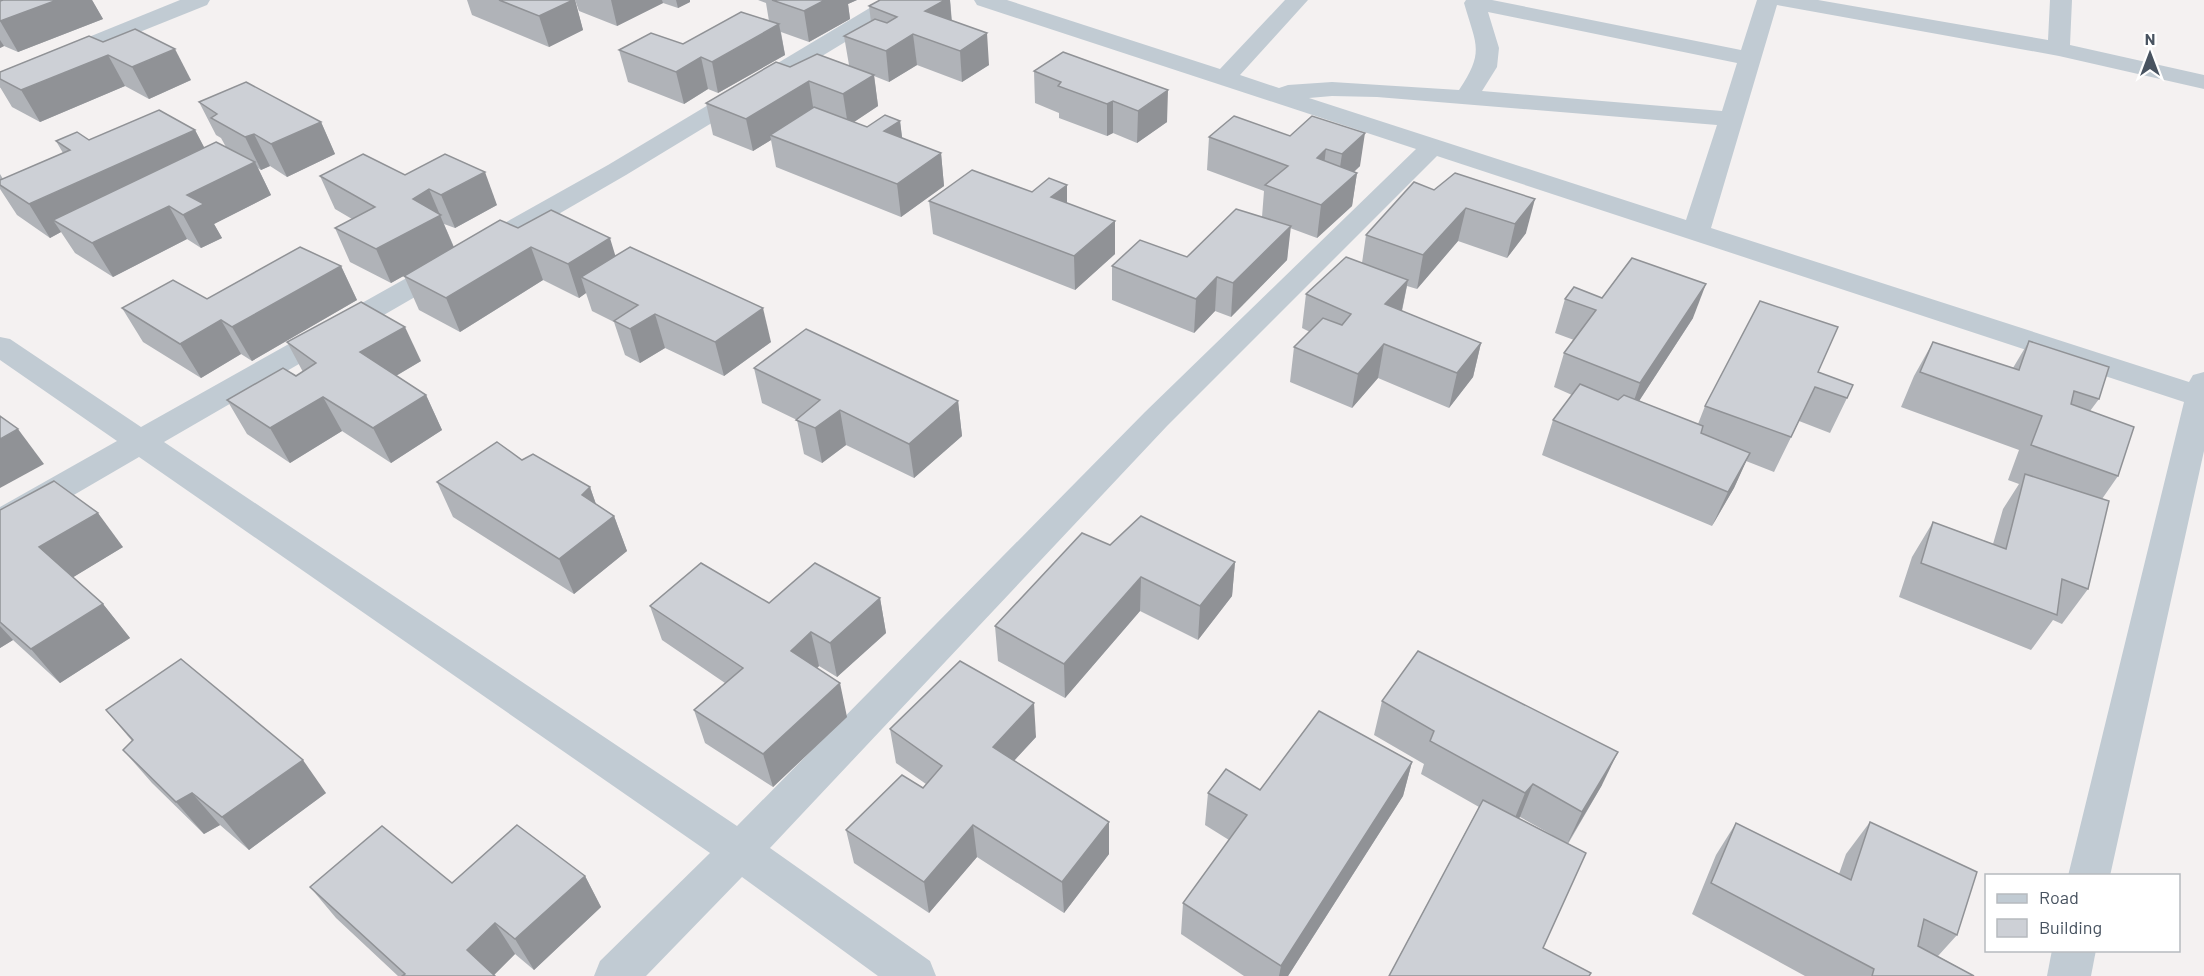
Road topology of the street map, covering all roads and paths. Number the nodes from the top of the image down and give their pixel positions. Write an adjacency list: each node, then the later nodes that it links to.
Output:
1 (199, 0): 12 (street)
2 (898, 0): 21 (street)
3 (1298, 0): 11 (street)
4 (1768, 0): 10 (street)
5 (1782, 0): 9 (street)
6 (2061, 0): 9 (street)
7 (1002, 2): 11 (street)
8 (1475, 2): 10 (street); 15 (street)
9 (2059, 49): 13 (street)
10 (1750, 59): 16 (street)
11 (1225, 78): 14 (street)
12 (0, 81)
13 (2204, 82)
14 (1268, 93): 15 (street); 17 (street)
15 (1465, 99): 16 (street)
16 (1731, 118): 18 (street)
17 (1433, 147): 18 (street); 23 (street)
18 (1696, 232): 20 (street)
19 (0, 346): 21 (street)
20 (2203, 392): 24 (street)
21 (140, 442): 22 (street); 23 (street)
22 (0, 522)
23 (740, 851): 26 (street); 27 (street)
24 (2089, 874)
25 (2074, 952): 28 (street)
26 (616, 976)
27 (914, 976)
28 (2069, 976)

